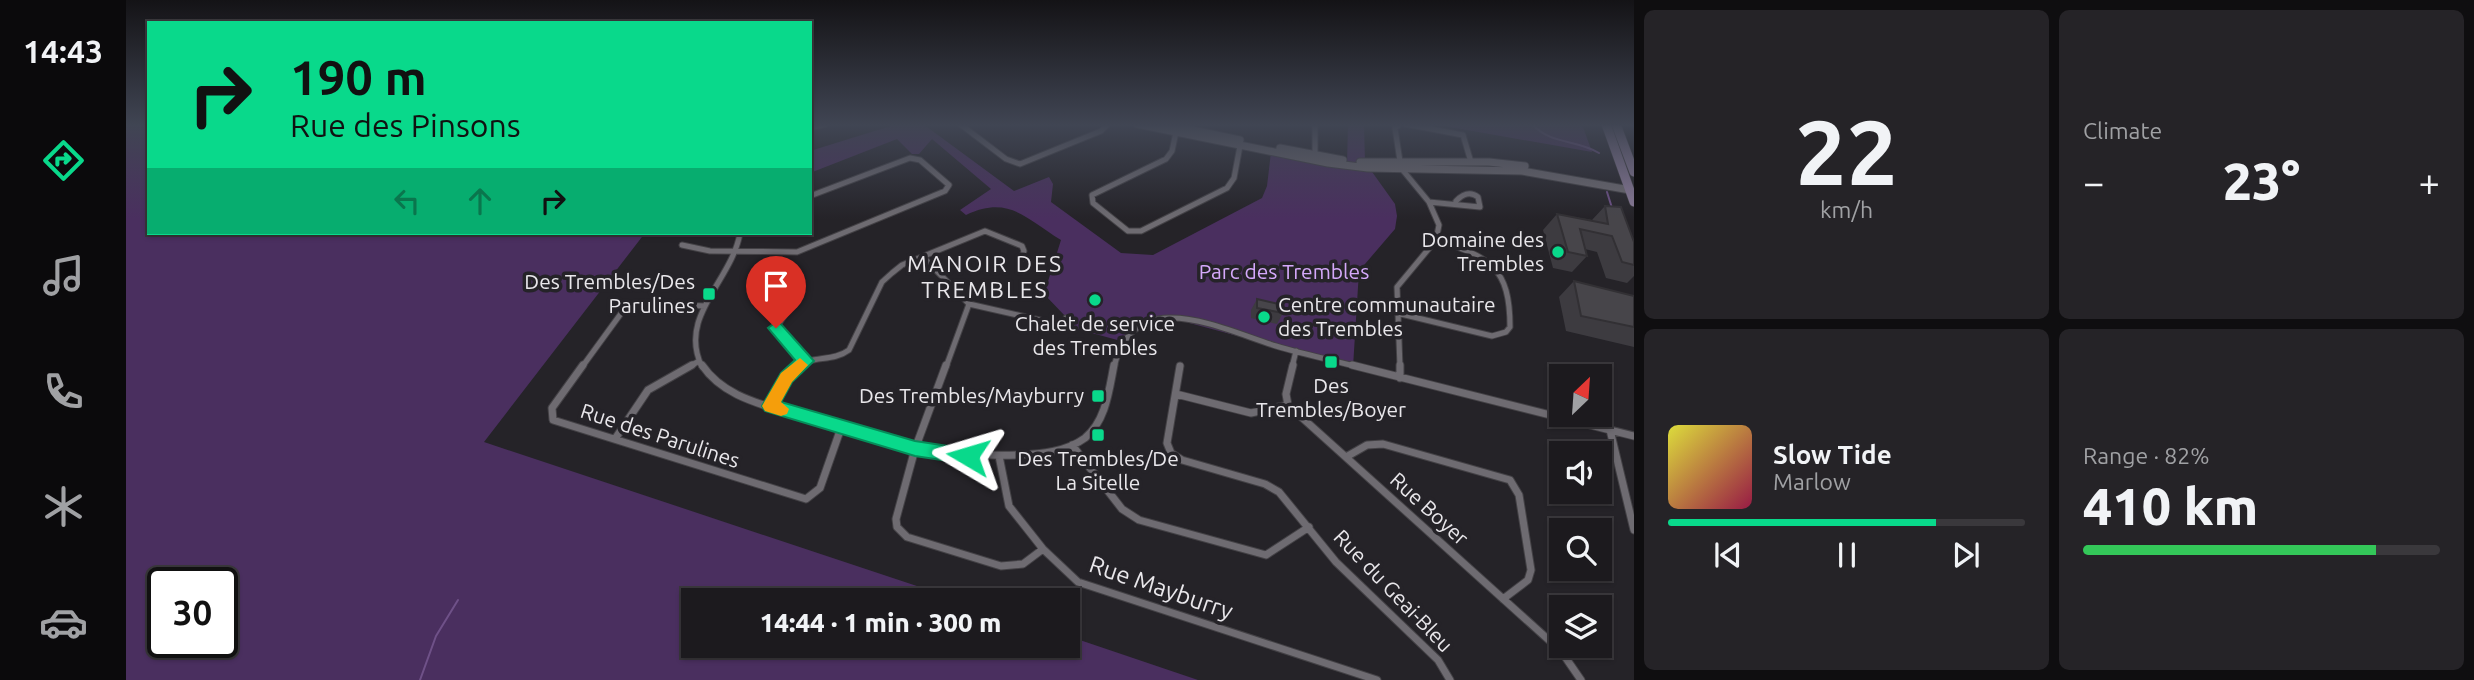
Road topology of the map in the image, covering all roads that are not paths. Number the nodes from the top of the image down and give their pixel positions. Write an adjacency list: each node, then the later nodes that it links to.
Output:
1 (1002, 156): 2 (street)
2 (1040, 156)
3 (1168, 156): 4 (street)
4 (1238, 156)
5 (1304, 156): 9 (street)
6 (1399, 156): 11 (street)
7 (1469, 156): 10 (street)
8 (1618, 156): 12 (main road)
9 (1315, 158): 11 (street)
10 (1471, 162): 11 (street); 12 (street)
11 (1400, 165): 12 (street); 15 (street)
12 (1631, 188): 16 (main road)
13 (812, 195): 20 (street)
14 (1456, 201): 15 (street)
15 (1429, 202): 18 (street)
16 (1634, 202)
17 (740, 235): 20 (street)
18 (1436, 240): 26 (street); 26 (street)
19 (681, 245): 20 (street)
20 (737, 252): 24 (street)
21 (923, 257): 22 (street); 23 (street); 30 (street)
22 (1019, 262)
23 (969, 304): 27 (street); 41 (street)
24 (705, 306): 29 (street); 39 (street, Rue des Parulines)
25 (788, 310): 30 (street)
26 (1397, 313): 32 (street)
27 (1066, 317)
28 (1296, 351): 32 (street); 34 (street); 40 (street)
29 (699, 361): 35 (street); 39 (street)
30 (806, 361): 35 (street)
31 (1180, 366): 33 (street, Rue du Geai-Bleu)
32 (1400, 378): 37 (street)
33 (1175, 394): 34 (street); 44 (street, Rue du Geai-Bleu)
34 (1288, 405): 43 (street, Rue Boyer)
35 (771, 406): 36 (street)
36 (841, 428): 39 (street, Rue des Parulines); 41 (street)
37 (1610, 430): 38 (street); 45 (street)
38 (1634, 436)
39 (615, 439)
40 (1072, 445): 42 (street); 44 (street)
41 (915, 449): 42 (street); 46 (street)
42 (999, 456): 46 (street, Rue Mayburry)
43 (1346, 457): 47 (street, Rue Boyer); 47 (street)
44 (1309, 527): 49 (street, Rue du Geai-Bleu)
45 (1634, 530)
46 (1043, 549): 48 (street, Rue Mayburry)
47 (1503, 599): 50 (street, Rue Boyer)
48 (1377, 680)
49 (1450, 680)
50 (1581, 680)

